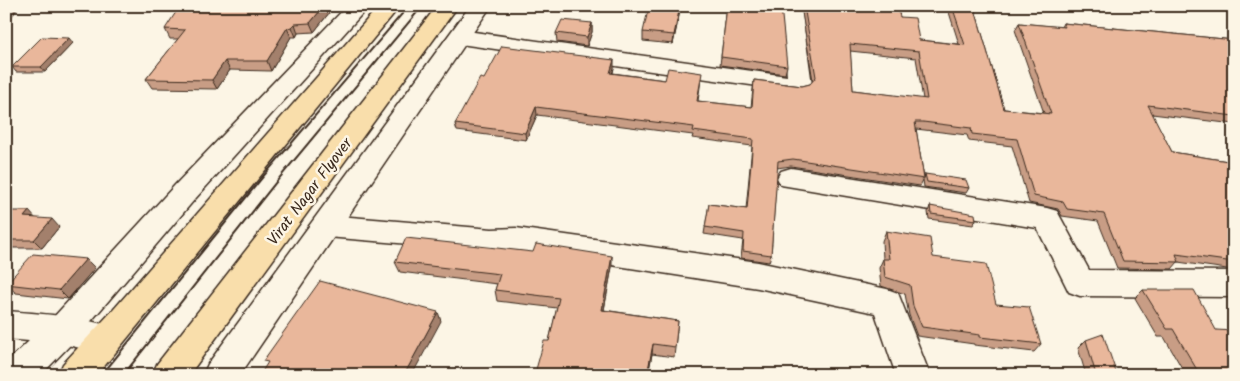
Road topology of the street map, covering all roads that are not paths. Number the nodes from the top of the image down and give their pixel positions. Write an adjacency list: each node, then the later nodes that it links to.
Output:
1 (359, 6): 13 (street)
2 (390, 6): 12 (main road)
3 (416, 6): 16 (lane)
4 (448, 6): 17 (main road, Virat Nagar Flyover)
5 (481, 6): 7 (street)
6 (791, 6): 7 (street)
7 (460, 37): 9 (street)
8 (790, 178): 10 (street)
9 (327, 226): 18 (street); 19 (street)
10 (1234, 284)
11 (6, 325): 13 (street)
12 (116, 329): 13 (street); 15 (main road)
13 (62, 330): 14 (street)
14 (18, 375)
15 (75, 375)
16 (111, 375)
17 (168, 375)
18 (220, 375)
19 (913, 375)

